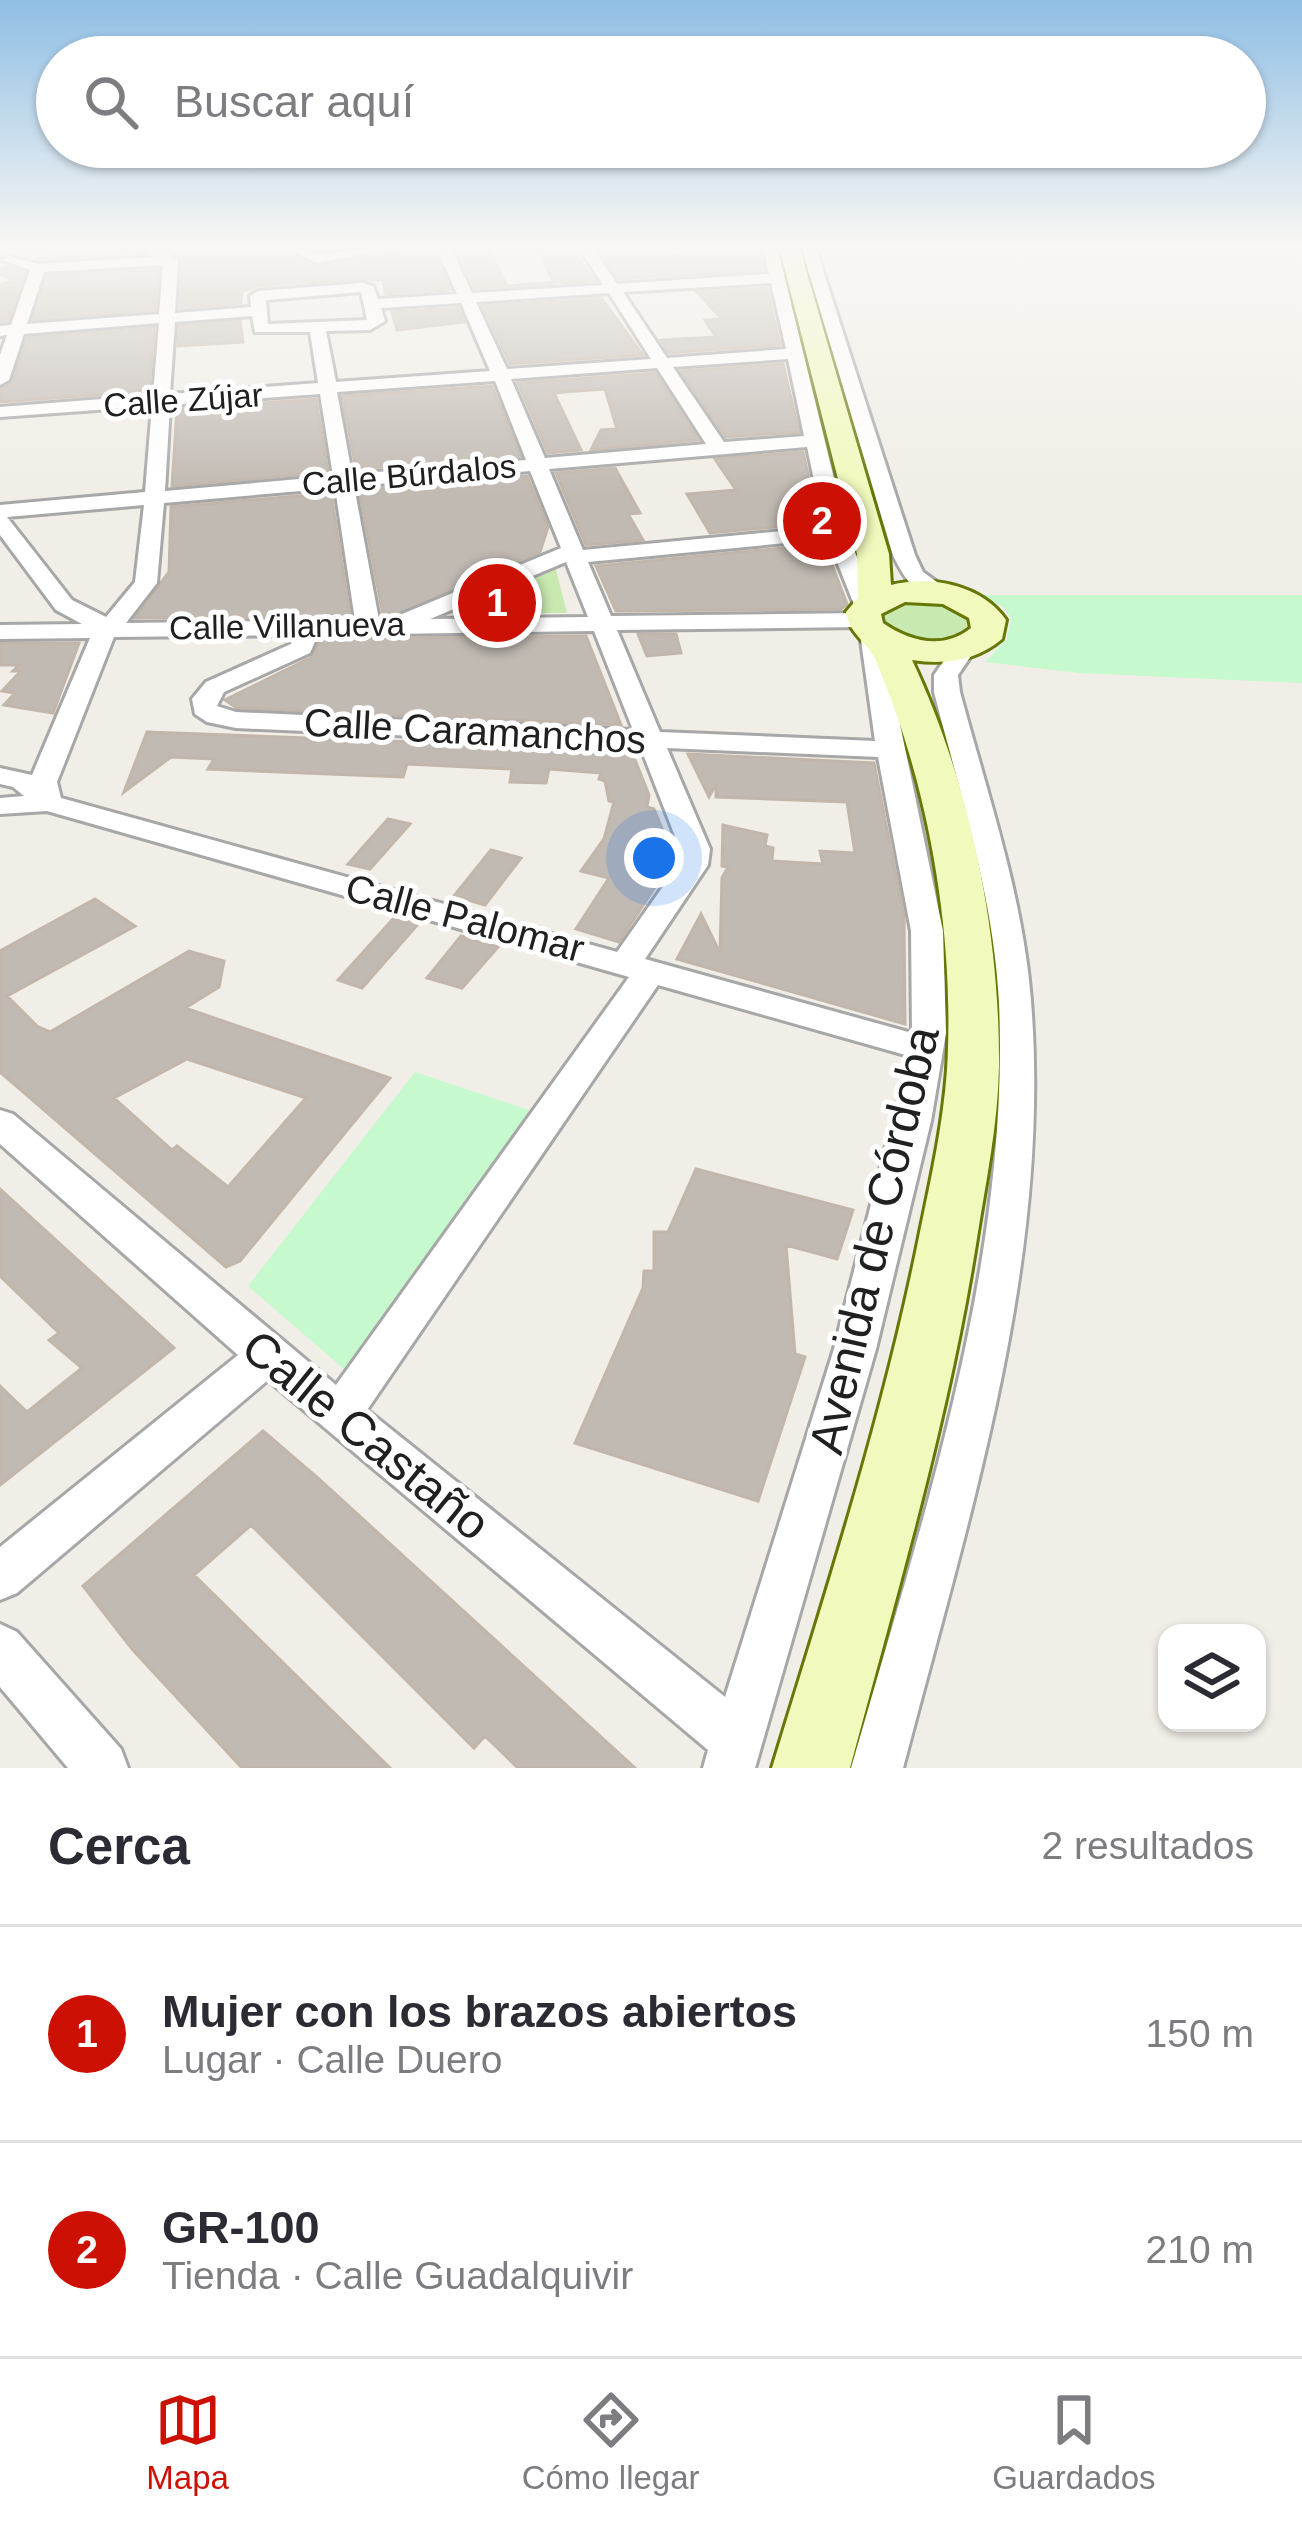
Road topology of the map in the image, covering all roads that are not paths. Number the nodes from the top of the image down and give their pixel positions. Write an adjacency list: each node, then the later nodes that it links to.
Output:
1 (167, 329): 16 (street)
2 (261, 329): 3 (street)
3 (318, 329): 4 (street); 15 (street)
4 (324, 329)
5 (480, 329): 13 (street)
6 (638, 329): 12 (street)
7 (791, 329): 11 (street, Avenida de Córdoba)
8 (812, 329): 26 (street, Avenida de Córdoba)
9 (834, 329): 28 (street)
10 (8, 330): 14 (street)
11 (797, 353): 12 (street, Calle Zújar); 18 (street, Avenida de Córdoba)
12 (661, 363): 13 (street, Calle Zújar); 19 (street)
13 (501, 375): 15 (street, Calle Zújar); 20 (street)
14 (0, 380)
15 (330, 388): 16 (street, Calle Zújar); 21 (street)
16 (163, 402): 17 (street, Calle Zújar); 22 (street)
17 (0, 412)
18 (818, 440): 19 (street, Calle Búrdalos); 25 (street, Avenida de Córdoba)
19 (719, 448): 20 (street, Calle Búrdalos)
20 (538, 464): 21 (street, Calle Búrdalos); 27 (street)
21 (343, 481): 22 (street, Calle Búrdalos); 33 (street)
22 (157, 497): 23 (street, Calle Búrdalos); 35 (street)
23 (0, 511)
24 (0, 520): 29 (street)
25 (836, 532): 27 (street); 30 (street, Avenida de Córdoba)
26 (873, 554): 28 (street); 30 (street, Avenida de Córdoba)
27 (572, 555): 31 (street); 32 (street)
28 (928, 592): 30 (street); 38 (street)
29 (64, 605): 35 (street); 37 (street)
30 (872, 620): 31 (street, Calle Villanueva); 38 (street); 39 (street, Avenida de Córdoba); 39 (street, Avenida de Córdoba)
31 (600, 623): 32 (street, Calle Villanueva); 40 (street)
32 (396, 625): 33 (street, Calle Villanueva)
33 (368, 626): 34 (street, Calle Villanueva)
34 (310, 627): 35 (street, Calle Villanueva); 40 (street, Calle Caramanchos)
35 (108, 628): 37 (street, Calle Villanueva); 42 (street)
36 (0, 632): 37 (street, Calle Villanueva)
37 (40, 632)
38 (954, 649): 39 (street); 54 (street)
39 (902, 725): 40 (street, Calle Caramanchos); 45 (street, Avenida de Córdoba); 53 (street, Avenida de Córdoba)
40 (651, 739): 44 (street)
41 (0, 776): 42 (street)
42 (48, 803): 43 (street, Calle Palomar); 44 (street, Calle Palomar)
43 (0, 806)
44 (638, 966): 45 (street, Calle Palomar); 48 (street)
45 (927, 1049): 51 (street, Avenida de Córdoba)
46 (0, 1123): 47 (street, Calle Castaño)
47 (268, 1354): 48 (street, Calle Castaño); 49 (street)
48 (340, 1414): 51 (street, Calle Castaño)
49 (0, 1577)
50 (0, 1649): 52 (street)
51 (733, 1754)
52 (102, 1768)
53 (811, 1768)
54 (877, 1768)

